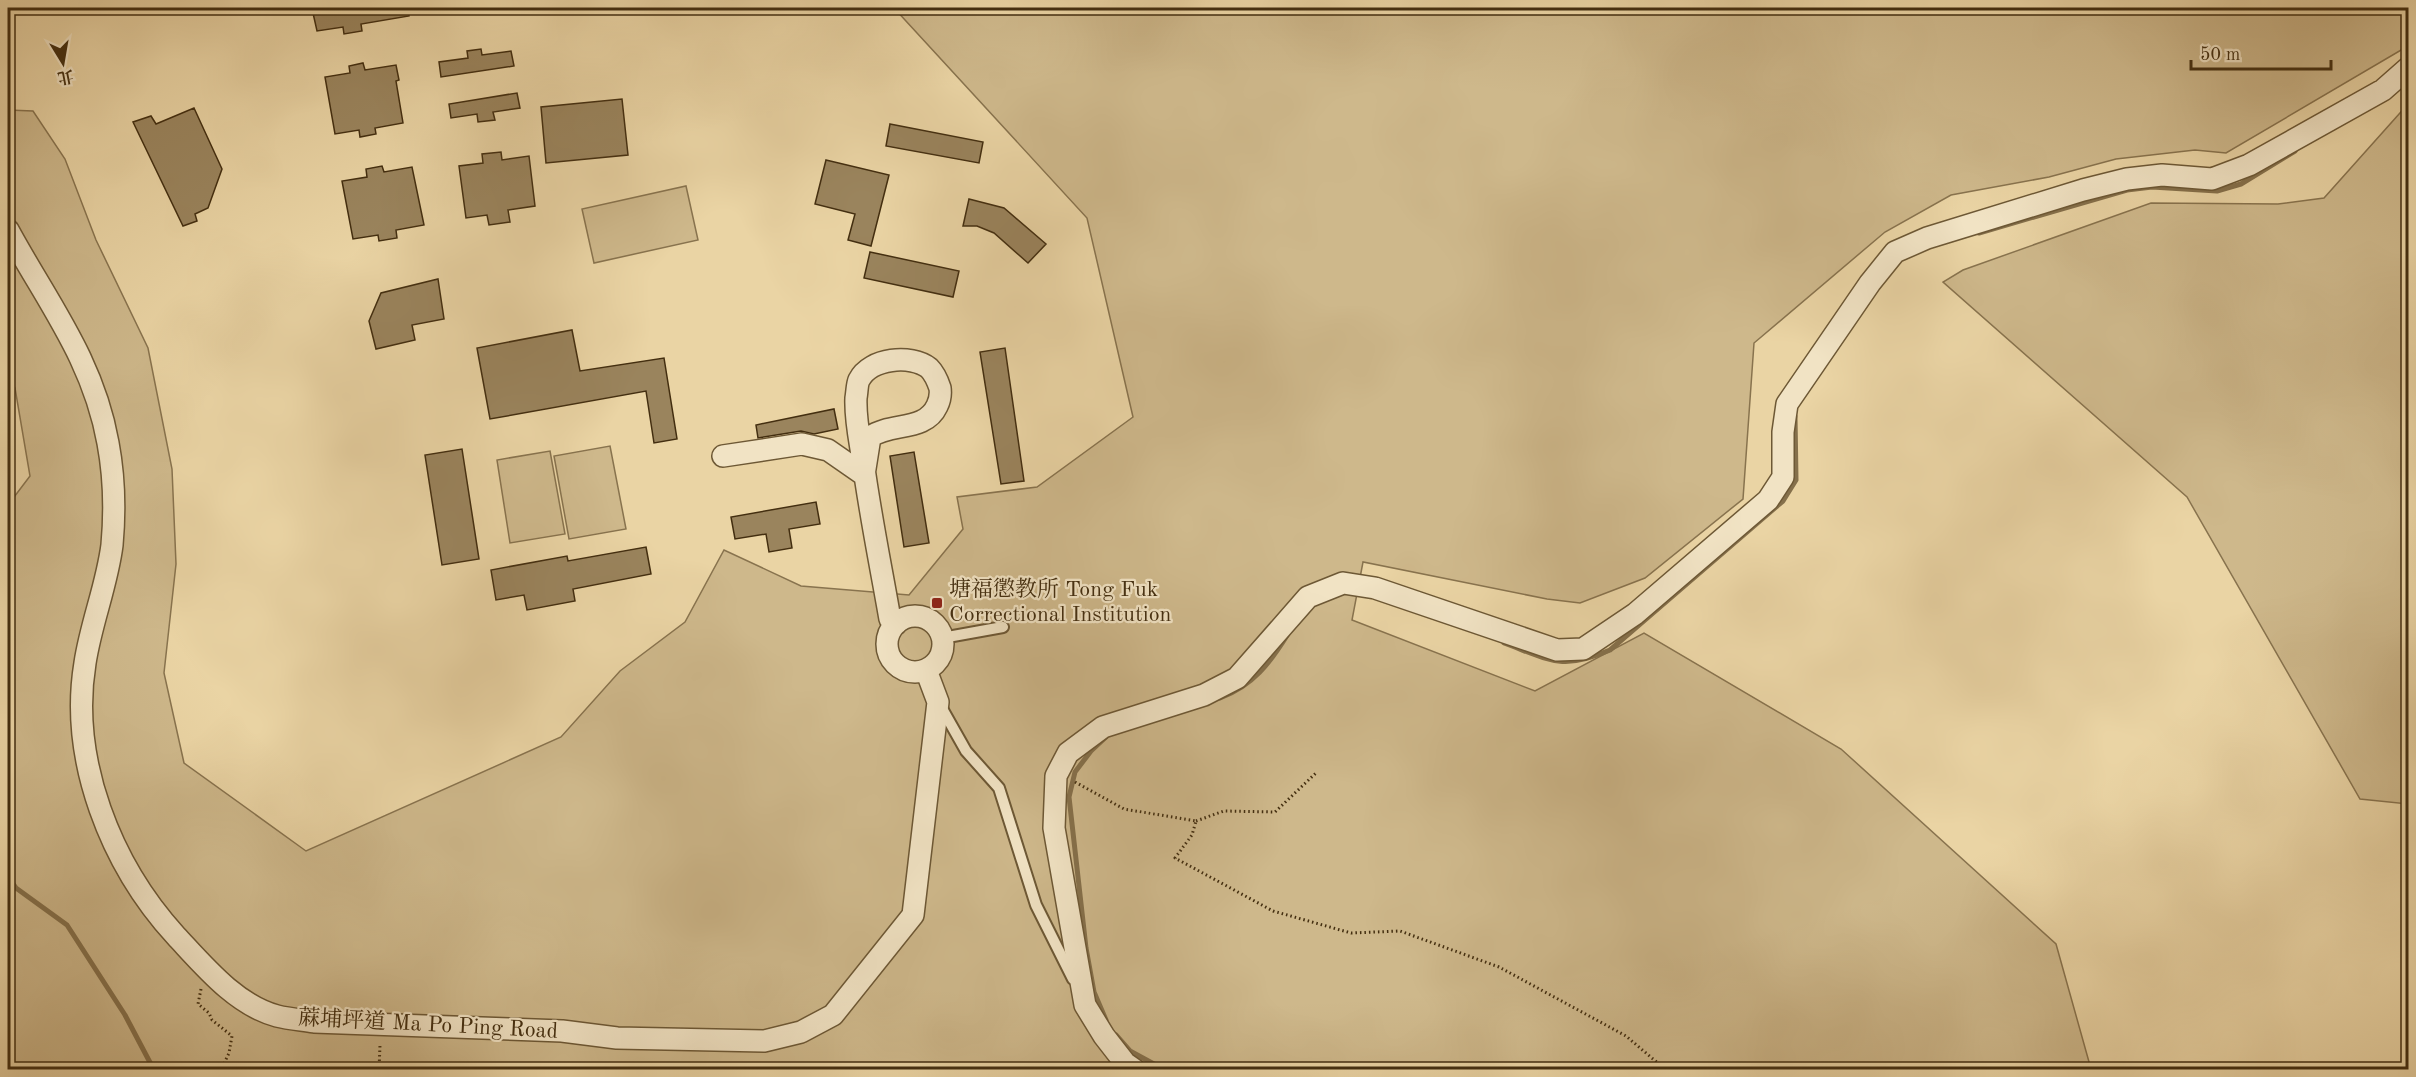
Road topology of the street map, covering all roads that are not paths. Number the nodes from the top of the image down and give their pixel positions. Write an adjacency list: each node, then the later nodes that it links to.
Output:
1 (2409, 68): 10 (street)
2 (8, 230): 9 (street, 蔴埔坪道 Ma Po Ping Road)
3 (723, 456): 4 (street)
4 (864, 475): 4 (street); 5 (street)
5 (896, 624): 7 (street); 8 (street)
6 (1003, 627): 7 (lane)
7 (942, 638): 8 (street)
8 (926, 670): 9 (street, 蔴埔坪道 Ma Po Ping Road)
9 (938, 702): 10 (lane)
10 (1085, 1005): 11 (street)
11 (1135, 1070)

